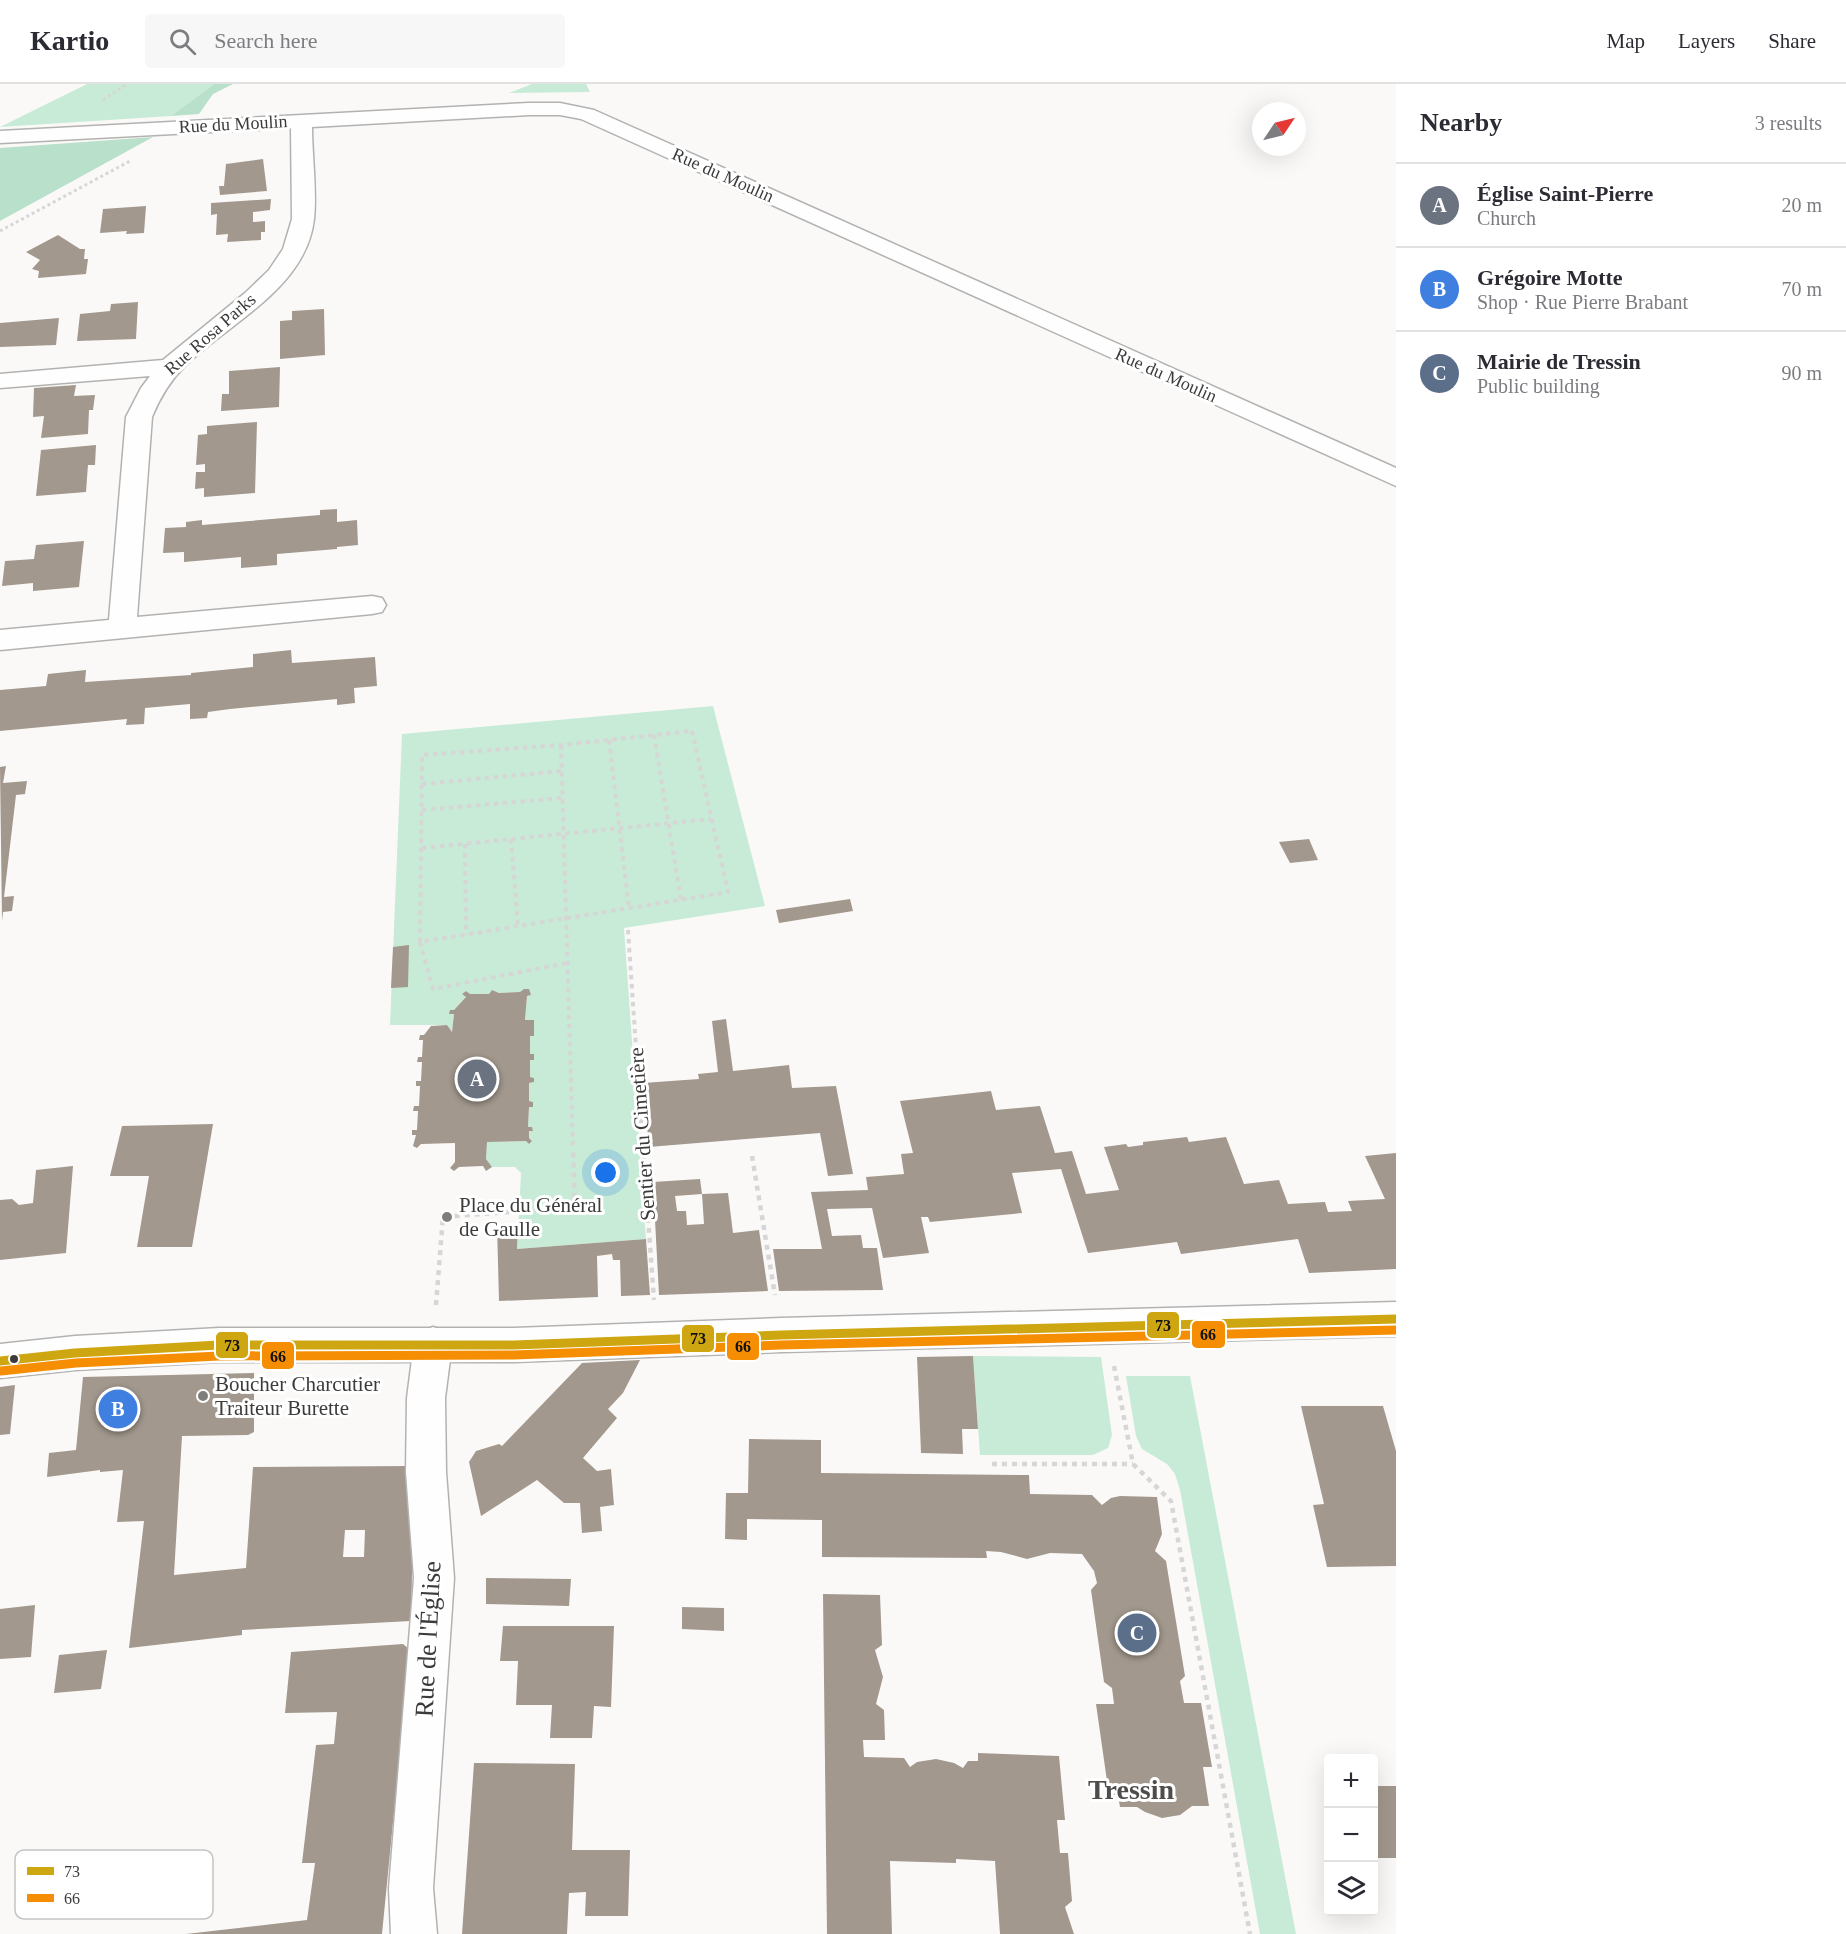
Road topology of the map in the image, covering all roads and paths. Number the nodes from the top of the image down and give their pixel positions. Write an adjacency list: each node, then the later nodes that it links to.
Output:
1 (301, 121): 2 (street, Rue du Moulin); 5 (street, Rue Rosa Parks); 7 (street, Rue du Moulin)
2 (0, 137)
3 (130, 161): 4 (path)
4 (0, 231)
5 (169, 367): 6 (street); 9 (street, Rue Rosa Parks)
6 (0, 381)
7 (1396, 478)
8 (372, 605): 9 (street)
9 (122, 628): 10 (street)
10 (0, 640)
11 (654, 735): 12 (path); 18 (path); 19 (path)
12 (609, 740): 13 (path); 20 (path)
13 (561, 745): 14 (path); 15 (path)
14 (562, 771): 15 (path); 16 (path)
15 (422, 784): 17 (path)
16 (562, 798): 17 (path); 21 (path)
17 (422, 810): 24 (path)
18 (711, 819): 19 (path); 25 (path)
19 (668, 823): 20 (path); 25 (path)
20 (619, 828): 21 (path); 26 (path)
21 (564, 834): 22 (path); 27 (path)
22 (511, 839): 23 (path); 28 (path)
23 (465, 844): 24 (path); 30 (path)
24 (422, 848): 31 (path)
25 (681, 900): 26 (path)
26 (629, 908): 27 (path)
27 (566, 918): 28 (path); 32 (path)
28 (518, 926): 30 (path)
29 (628, 930): 37 (path, Sentier du Cimetière)
30 (466, 935): 31 (path)
31 (420, 942): 32 (path)
32 (567, 963): 38 (path)
33 (752, 1156): 36 (path)
34 (1396, 1319): 35 (street)
35 (1107, 1327): 36 (street); 41 (path)
36 (782, 1335): 37 (street)
37 (655, 1339): 38 (street)
38 (433, 1344): 39 (street); 42 (street, Rue de l'Église)
39 (0, 1362)
40 (992, 1464): 41 (path)
41 (1133, 1464): 43 (path)
42 (414, 1934)
43 (1250, 1934)

